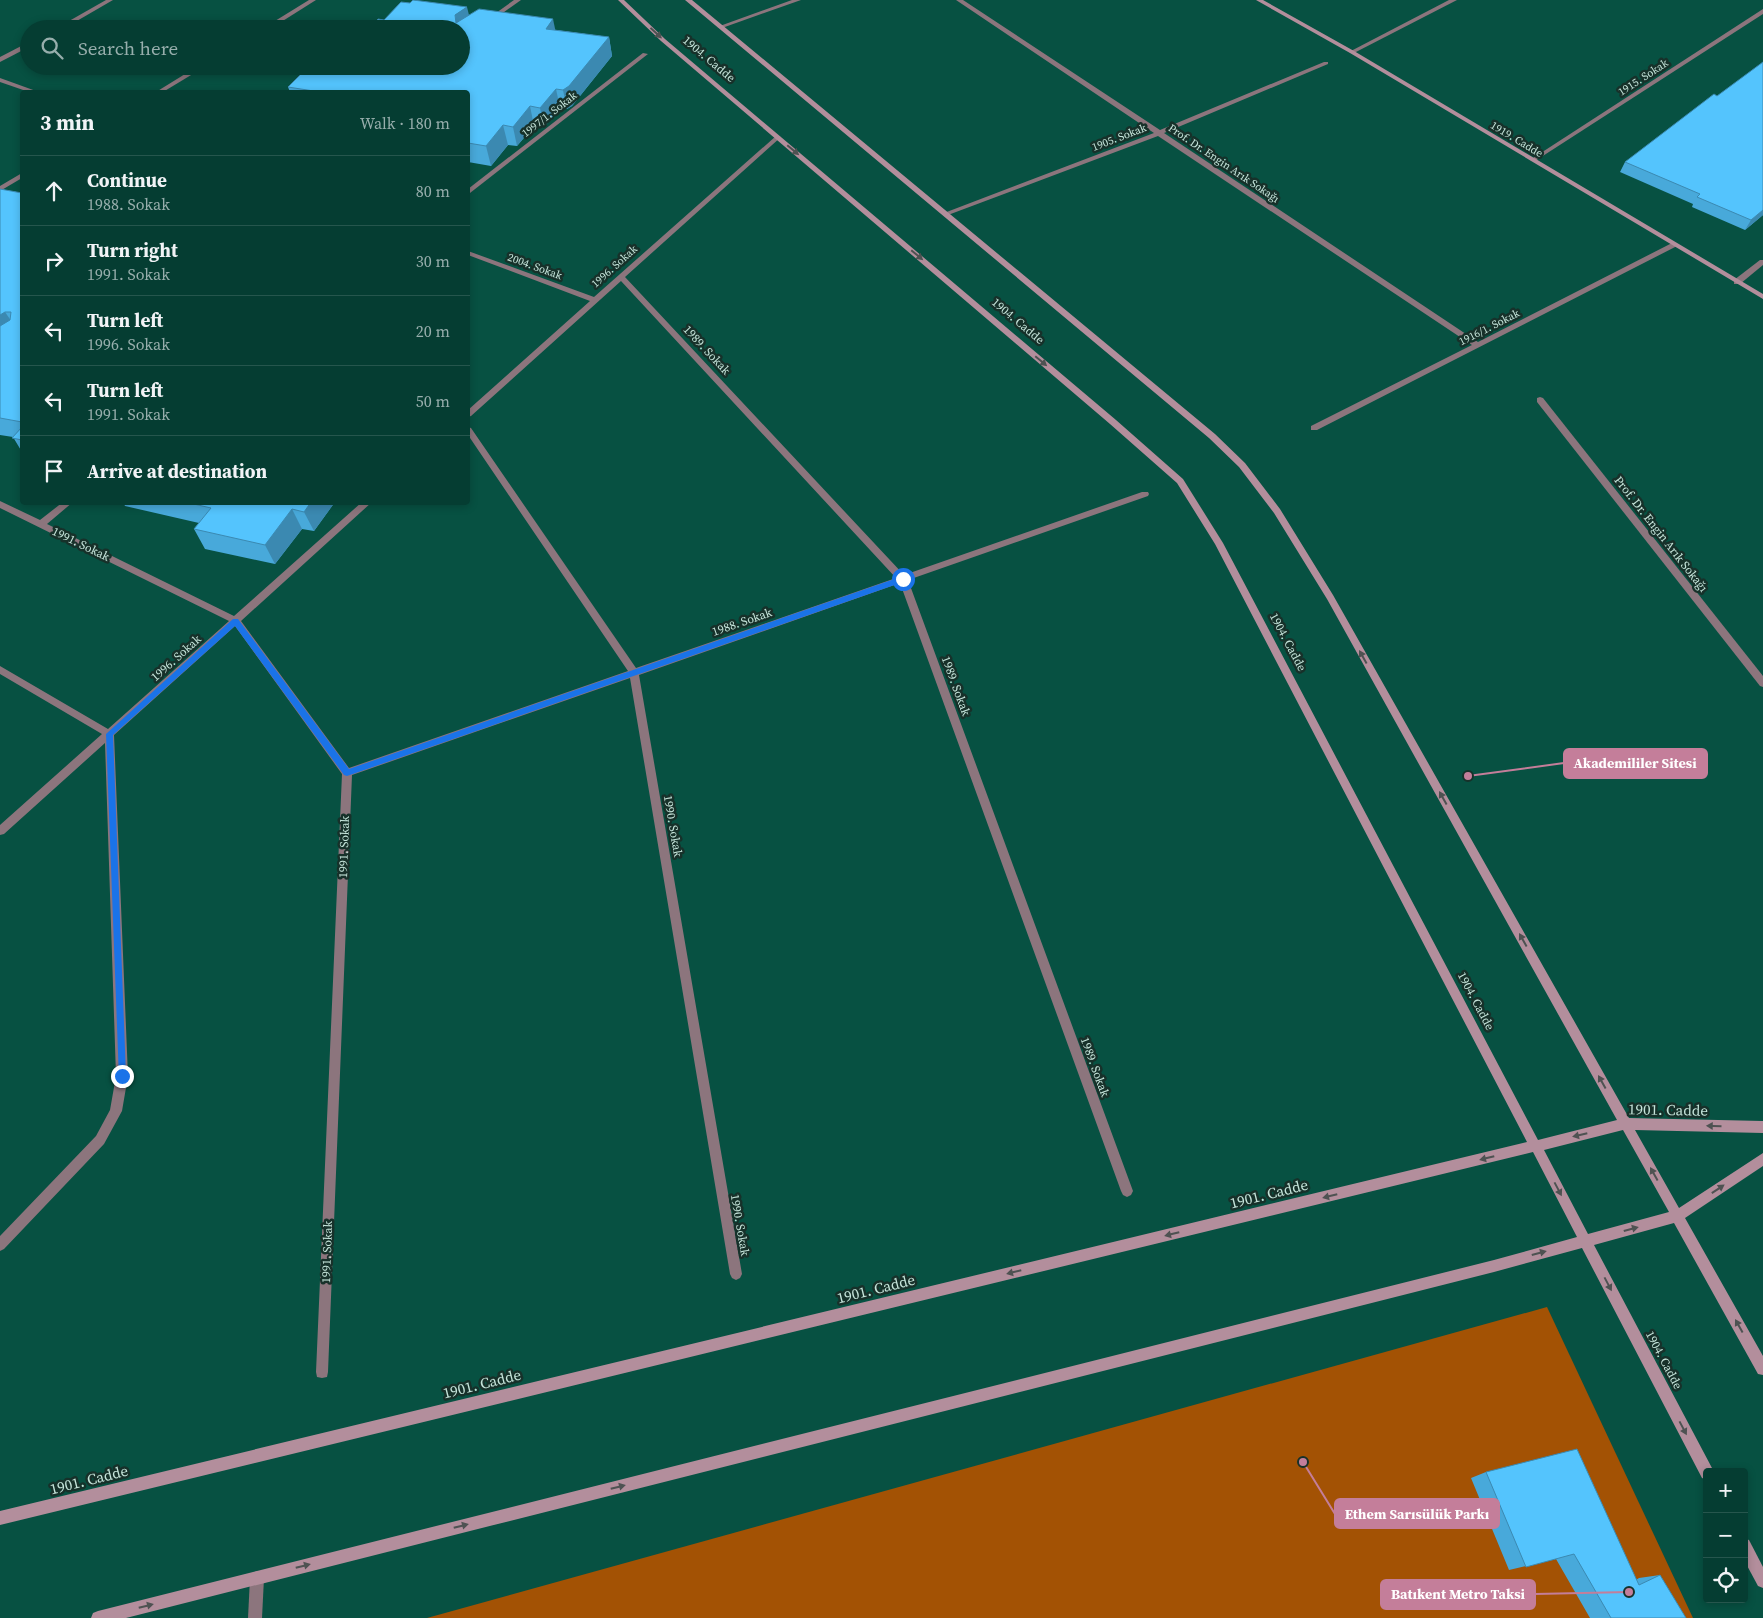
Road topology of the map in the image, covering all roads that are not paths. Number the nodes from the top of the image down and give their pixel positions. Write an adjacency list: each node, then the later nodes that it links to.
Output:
1 (110, 0): 11 (street)
2 (312, 0): 12 (street)
3 (518, 0): 13 (street)
4 (621, 0): 25 (main road, 1904. Cadde, one-way to 25)
5 (688, 0): 14 (main road)
6 (798, 0): 14 (street)
7 (958, 0): 24 (street, Prof. Dr. Engin Arık Sokağı)
8 (1260, 0): 16 (main road, 1919. Cadde)
9 (1454, 0): 16 (street)
10 (1763, 11): 26 (street, 1915. Sokak)
11 (74, 20)
12 (280, 20)
13 (486, 22)
14 (720, 27): 30 (main road)
15 (20, 49): 18 (street)
16 (1352, 52): 26 (main road, 1919. Cadde)
17 (645, 54): 29 (street, 1997/1. Sokak)
18 (0, 60)
19 (1326, 63): 24 (street, 1905. Sokak)
20 (188, 75): 23 (street)
21 (0, 80): 22 (street)
22 (28, 90)
23 (162, 90)
24 (1159, 133): 30 (street, 1905. Sokak); 38 (street, Prof. Dr. Engin Arık Sokağı)
25 (778, 137): 34 (street, 1996. Sokak); 58 (main road, 1904. Cadde, one-way to 58)
26 (1533, 160): 31 (main road, 1919. Cadde)
27 (20, 176): 28 (street)
28 (0, 189)
29 (470, 190)
30 (946, 214): 56 (main road, one-way to 30)
31 (1675, 245): 35 (main road, 1919. Cadde); 38 (street, 1916/1. Sokak)
32 (470, 254): 37 (street, 2004. Sokak)
33 (1763, 262): 35 (street)
34 (621, 277): 37 (street, 1996. Sokak); 48 (street, 1989. Sokak)
35 (1737, 282): 36 (main road, 1919. Cadde)
36 (1763, 297)
37 (595, 300): 40 (street, 1996. Sokak)
38 (1478, 345): 41 (street, 1916/1. Sokak)
39 (1540, 400): 52 (street, Prof. Dr. Engin Arık Sokağı)
40 (470, 412)
41 (1314, 428)
42 (470, 433): 51 (street, 1990. Sokak)
43 (1144, 494): 48 (street, 1988. Sokak)
44 (0, 504): 47 (street, 1991. Sokak)
45 (65, 505): 47 (street)
46 (365, 505): 49 (street, 1996. Sokak)
47 (41, 524): 49 (street, 1991. Sokak)
48 (903, 579): 51 (street, 1988. Sokak); 60 (street, 1989. Sokak)
49 (236, 621): 53 (street, 1996. Sokak); 54 (street, 1991. Sokak)
50 (0, 670): 53 (street)
51 (634, 673): 54 (street, 1988. Sokak); 64 (street, 1990. Sokak)
52 (1763, 683)
53 (110, 734): 55 (street, 1996. Sokak); 63 (street)
54 (347, 773): 66 (street, 1991. Sokak)
55 (0, 831)
56 (1626, 1124): 57 (main road, 1901. Cadde, one-way to 56); 58 (main road, 1901. Cadde, one-way to 58); 61 (main road, one-way to 56)
57 (1763, 1127)
58 (1535, 1146): 62 (main road, 1904. Cadde, one-way to 62); 68 (main road, 1901. Cadde, one-way to 68)
59 (1763, 1159): 61 (main road, one-way to 59)
60 (1127, 1191)
61 (1677, 1216): 62 (main road, one-way to 61); 65 (main road, one-way to 61)
62 (1585, 1241): 67 (main road, 1904. Cadde, one-way to 67); 70 (main road, one-way to 62)
63 (0, 1245)
64 (736, 1274)
65 (1763, 1369)
66 (322, 1372)
67 (1704, 1468)
68 (0, 1518)
69 (1748, 1553): 71 (main road)
70 (257, 1578): 72 (main road, one-way to 70); 73 (street)
71 (1763, 1581)
72 (98, 1618)
73 (255, 1618)

